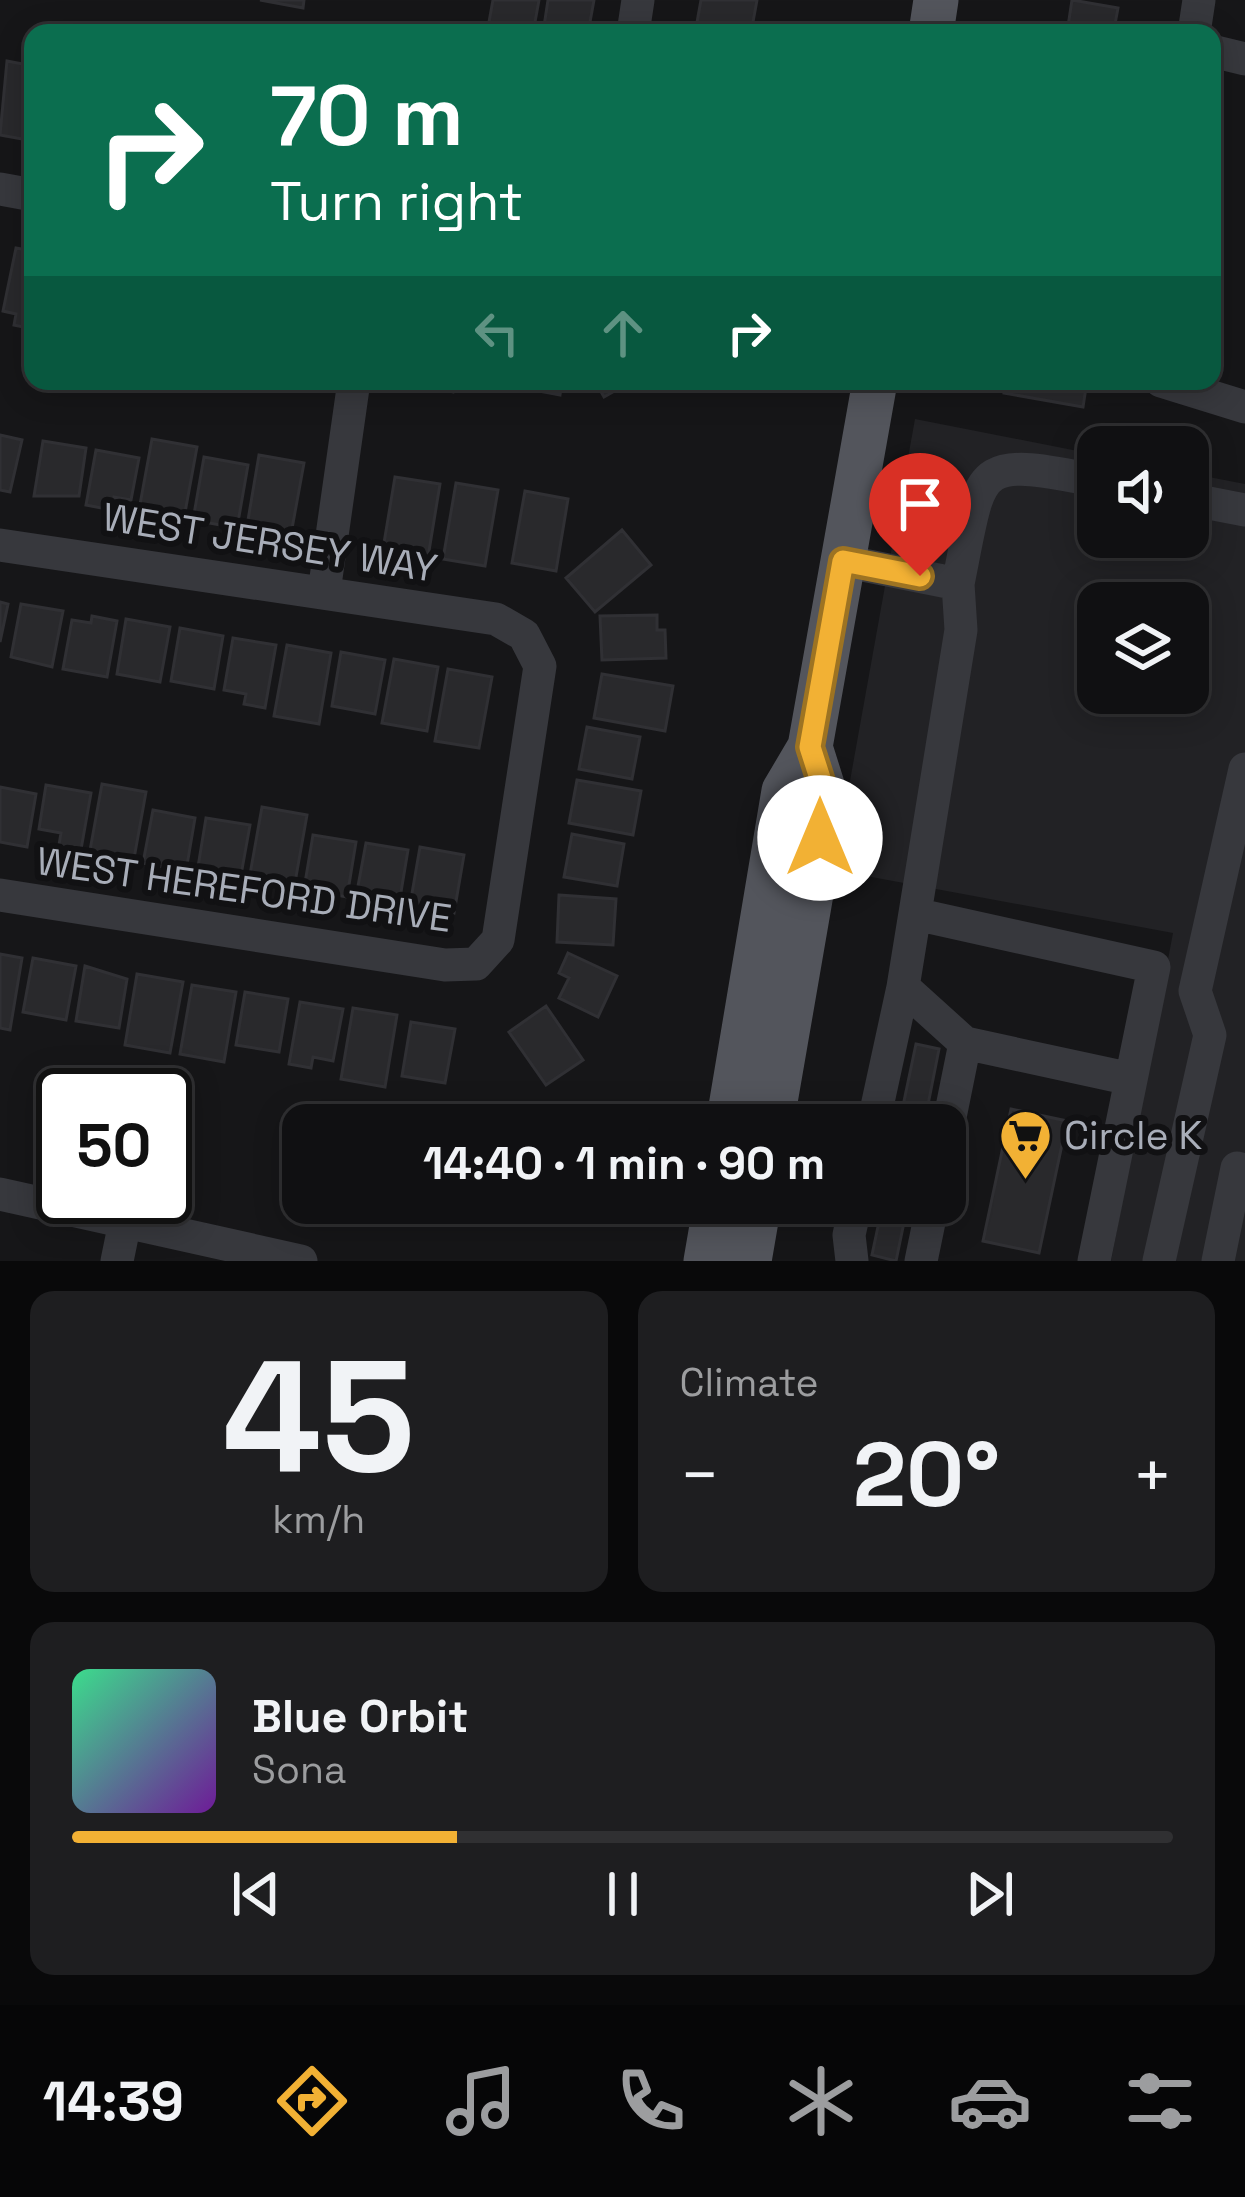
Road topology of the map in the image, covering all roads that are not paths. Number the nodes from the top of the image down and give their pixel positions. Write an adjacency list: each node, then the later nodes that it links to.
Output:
1 (352, 390): 11 (street)
2 (873, 390): 9 (main road)
3 (1191, 390): 4 (street)
4 (1245, 406)
5 (1077, 477): 10 (street)
6 (1209, 503): 7 (street)
7 (1245, 510)
8 (0, 544): 11 (street, WEST JERSEY WAY)
9 (843, 561): 10 (street); 12 (main road)
10 (958, 584): 15 (street)
11 (324, 592): 16 (street, WEST JERSEY WAY)
12 (810, 747): 20 (main road); 21 (main road)
13 (1245, 769): 41 (street)
14 (0, 895): 16 (street, WEST HEREFORD DRIVE)
15 (915, 914): 17 (street); 19 (street)
16 (476, 964)
17 (903, 986): 18 (street); 22 (street)
18 (965, 1043): 19 (street); 23 (street)
19 (1131, 1079): 40 (street)
20 (732, 1104)
21 (775, 1104)
22 (878, 1104)
23 (953, 1104)
24 (1245, 1170): 33 (street)
25 (0, 1195): 26 (street)
26 (36, 1203)
27 (125, 1224): 34 (street)
28 (134, 1224): 35 (street)
29 (712, 1224): 36 (main road)
30 (755, 1224): 37 (main road)
31 (851, 1224): 38 (street)
32 (929, 1224): 39 (street)
33 (1220, 1252)
34 (117, 1261)
35 (301, 1261)
36 (706, 1261)
37 (749, 1261)
38 (852, 1261)
39 (921, 1261)
40 (1094, 1261)
41 (1159, 1261)

